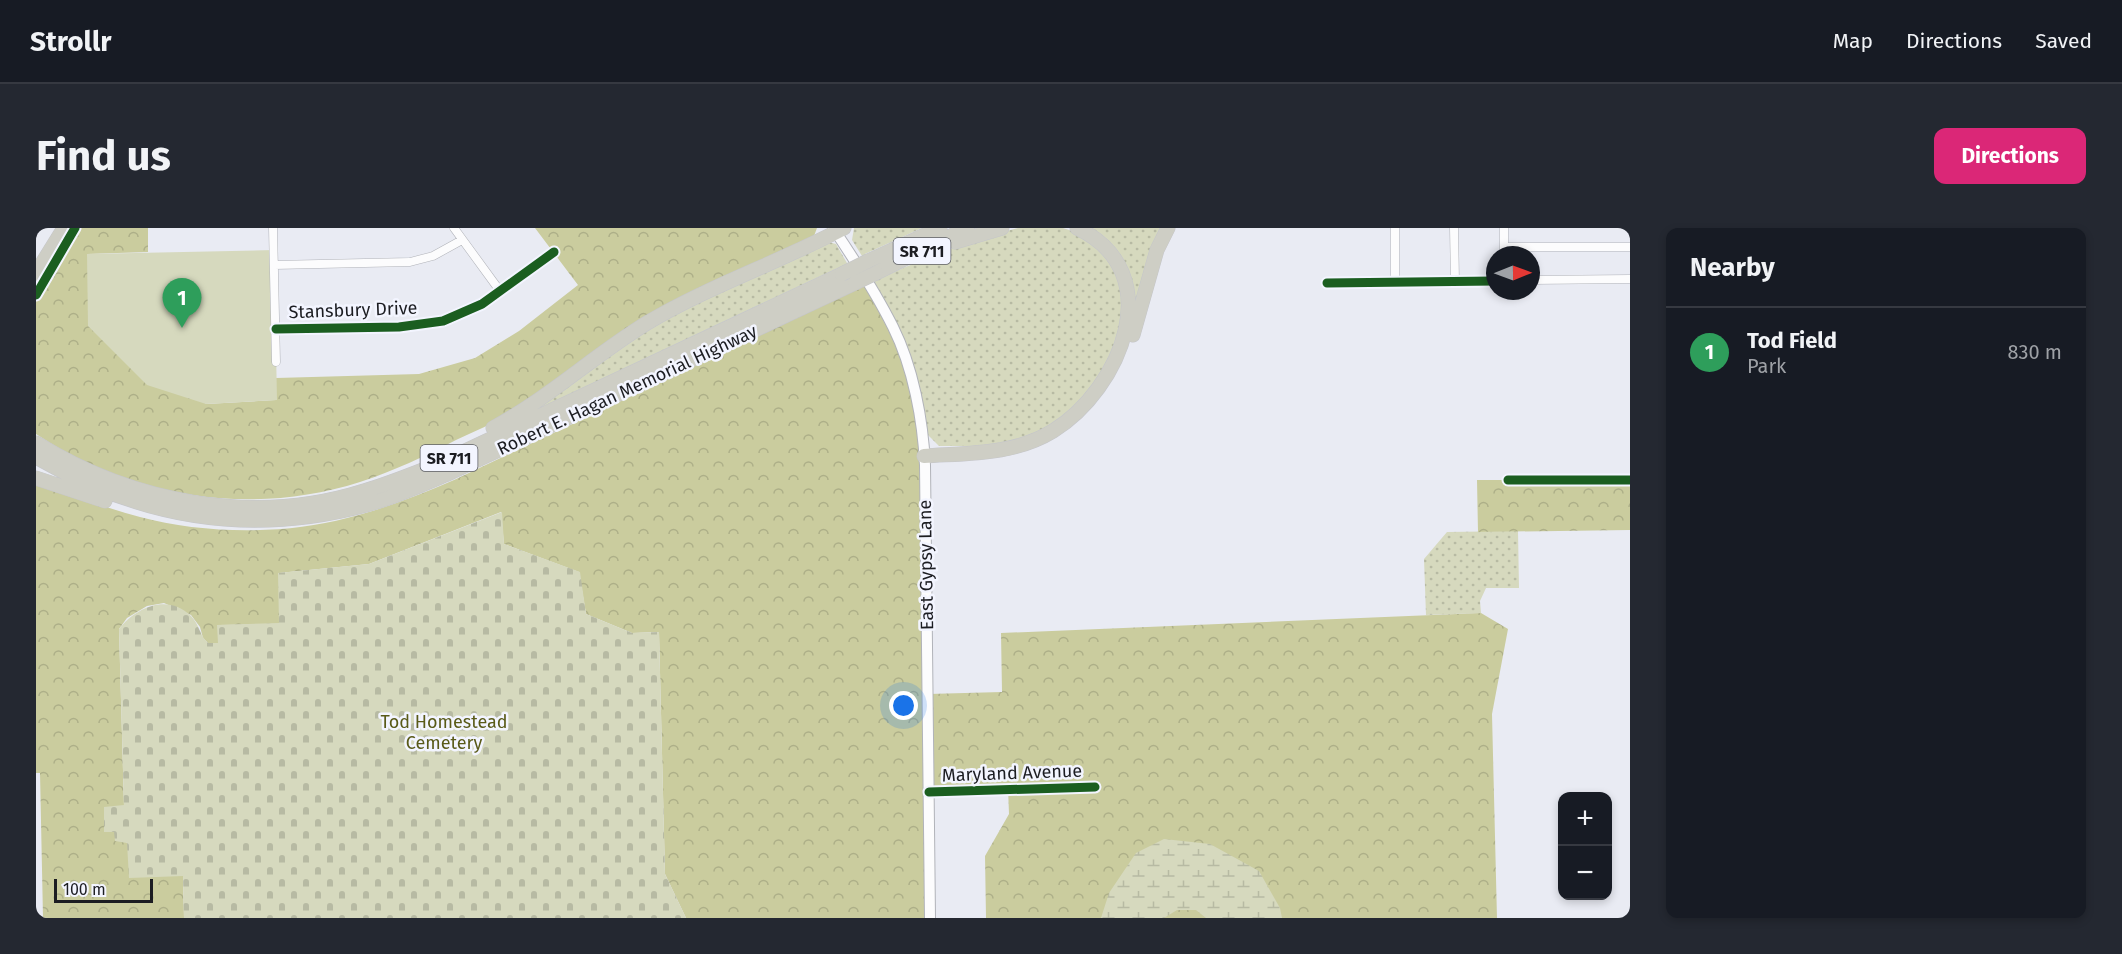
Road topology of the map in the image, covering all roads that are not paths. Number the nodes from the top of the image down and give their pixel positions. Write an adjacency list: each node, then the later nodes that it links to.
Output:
1 (64, 228): 22 (highway)
2 (75, 228): 30 (street)
3 (273, 228): 20 (street)
4 (454, 228): 14 (street)
5 (940, 228): 21 (highway, Robert E. Hagan Memorial Highway / SR 711)
6 (967, 228): 17 (highway, Robert E. Hagan Memorial Highway / SR 711)
7 (1002, 228): 17 (highway)
8 (1077, 228): 35 (highway)
9 (1168, 228): 35 (highway)
10 (1395, 228): 26 (street)
11 (1454, 228): 27 (street)
12 (1504, 228): 15 (street)
13 (838, 229): 35 (main road, East Gypsy Lane); 36 (highway)
14 (462, 240): 20 (street); 29 (street)
15 (1504, 246)
16 (1630, 247): 18 (street)
17 (924, 249): 21 (highway, Robert E. Hagan Memorial Highway / SR 711)
18 (1540, 250)
19 (554, 252): 29 (street, Stansbury Drive)
20 (274, 265): 31 (street)
21 (872, 267): 36 (highway, Robert E. Hagan Memorial Highway / SR 711, bridge); 40 (highway, Robert E. Hagan Memorial Highway / SR 711, bridge)
22 (36, 273)
23 (1630, 279): 24 (street)
24 (1540, 280)
25 (1486, 281): 27 (street)
26 (1395, 282): 27 (street); 28 (street)
27 (1455, 282)
28 (1327, 283)
29 (500, 291): 31 (street, Stansbury Drive)
30 (36, 296)
31 (276, 329): 32 (street)
32 (276, 362)
33 (36, 443): 36 (highway, Robert E. Hagan Memorial Highway / SR 711)
34 (36, 457): 40 (highway, Robert E. Hagan Memorial Highway / SR 711)
35 (925, 460): 42 (main road, East Gypsy Lane)
36 (433, 466)
37 (36, 478): 40 (highway)
38 (1508, 480): 39 (street)
39 (1630, 480)
40 (178, 514)
41 (1095, 787): 42 (street, Maryland Avenue)
42 (929, 792): 43 (main road, East Gypsy Lane)
43 (930, 918)

